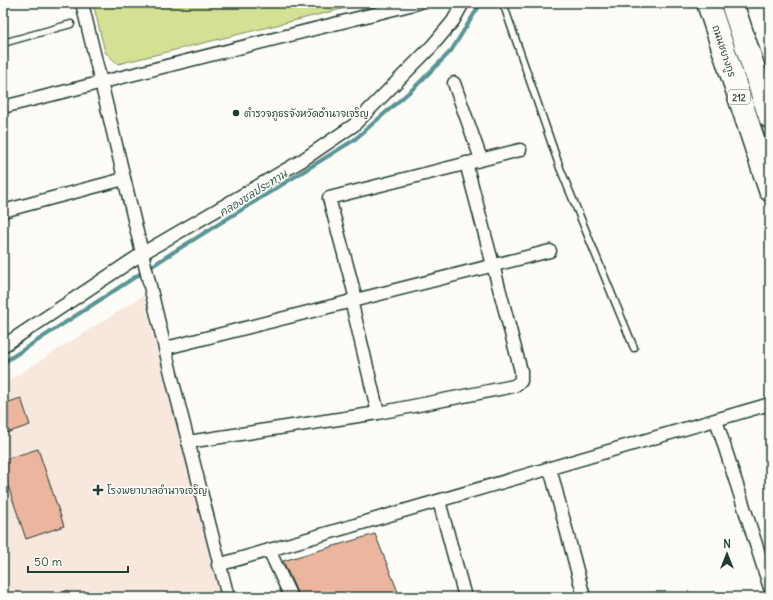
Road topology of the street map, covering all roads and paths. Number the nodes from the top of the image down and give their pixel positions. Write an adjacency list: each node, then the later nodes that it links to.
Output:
1 (82, 3): 9 (street)
2 (418, 3): 9 (street)
3 (463, 3): 20 (street)
4 (503, 3): 25 (lane)
5 (708, 3): 17 (highway, ถนนชยางกูร / 212)
6 (732, 3): 12 (highway, 212)
7 (71, 24): 8 (lane)
8 (3, 43)
9 (102, 83): 11 (street); 16 (street)
10 (454, 83): 14 (street)
11 (3, 108)
12 (770, 117)
13 (520, 150): 14 (street)
14 (481, 160): 15 (street)
15 (466, 163): 21 (street); 22 (street)
16 (124, 179): 18 (street); 20 (street)
17 (770, 190)
18 (3, 211)
19 (550, 251): 21 (street)
20 (145, 258): 23 (street); 24 (street)
21 (494, 264): 22 (street); 27 (street)
22 (353, 299): 24 (street); 27 (street)
23 (3, 346)
24 (166, 348): 29 (street)
25 (634, 348)
26 (770, 404): 28 (street)
27 (378, 412): 29 (street)
28 (716, 420): 30 (street); 34 (street)
29 (188, 442): 33 (street)
30 (550, 468): 31 (street); 38 (street)
31 (439, 501): 32 (street); 37 (street)
32 (269, 550): 33 (street); 36 (street)
33 (218, 565): 35 (street)
34 (770, 588)
35 (228, 597)
36 (291, 597)
37 (465, 597)
38 (584, 597)

